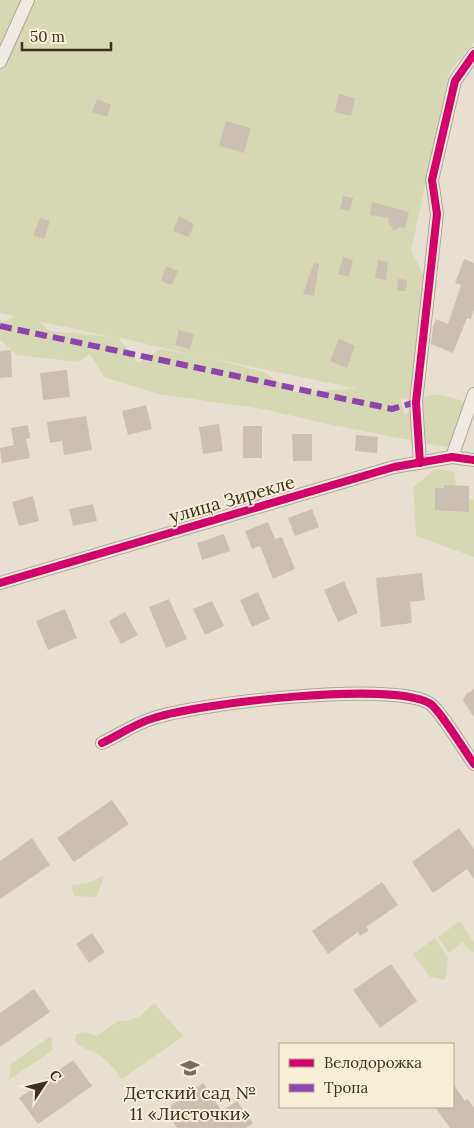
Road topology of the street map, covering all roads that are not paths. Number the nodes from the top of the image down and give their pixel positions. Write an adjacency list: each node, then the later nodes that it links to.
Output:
1 (28, 0): 3 (street)
2 (474, 54): 7 (street)
3 (0, 62)
4 (474, 394): 5 (street)
5 (452, 458): 6 (street, улица Зирекле); 7 (street, улица Зирекле)
6 (474, 460)
7 (420, 463): 8 (street, улица Зирекле)
8 (0, 583)
9 (102, 743): 10 (street)
10 (474, 764)

